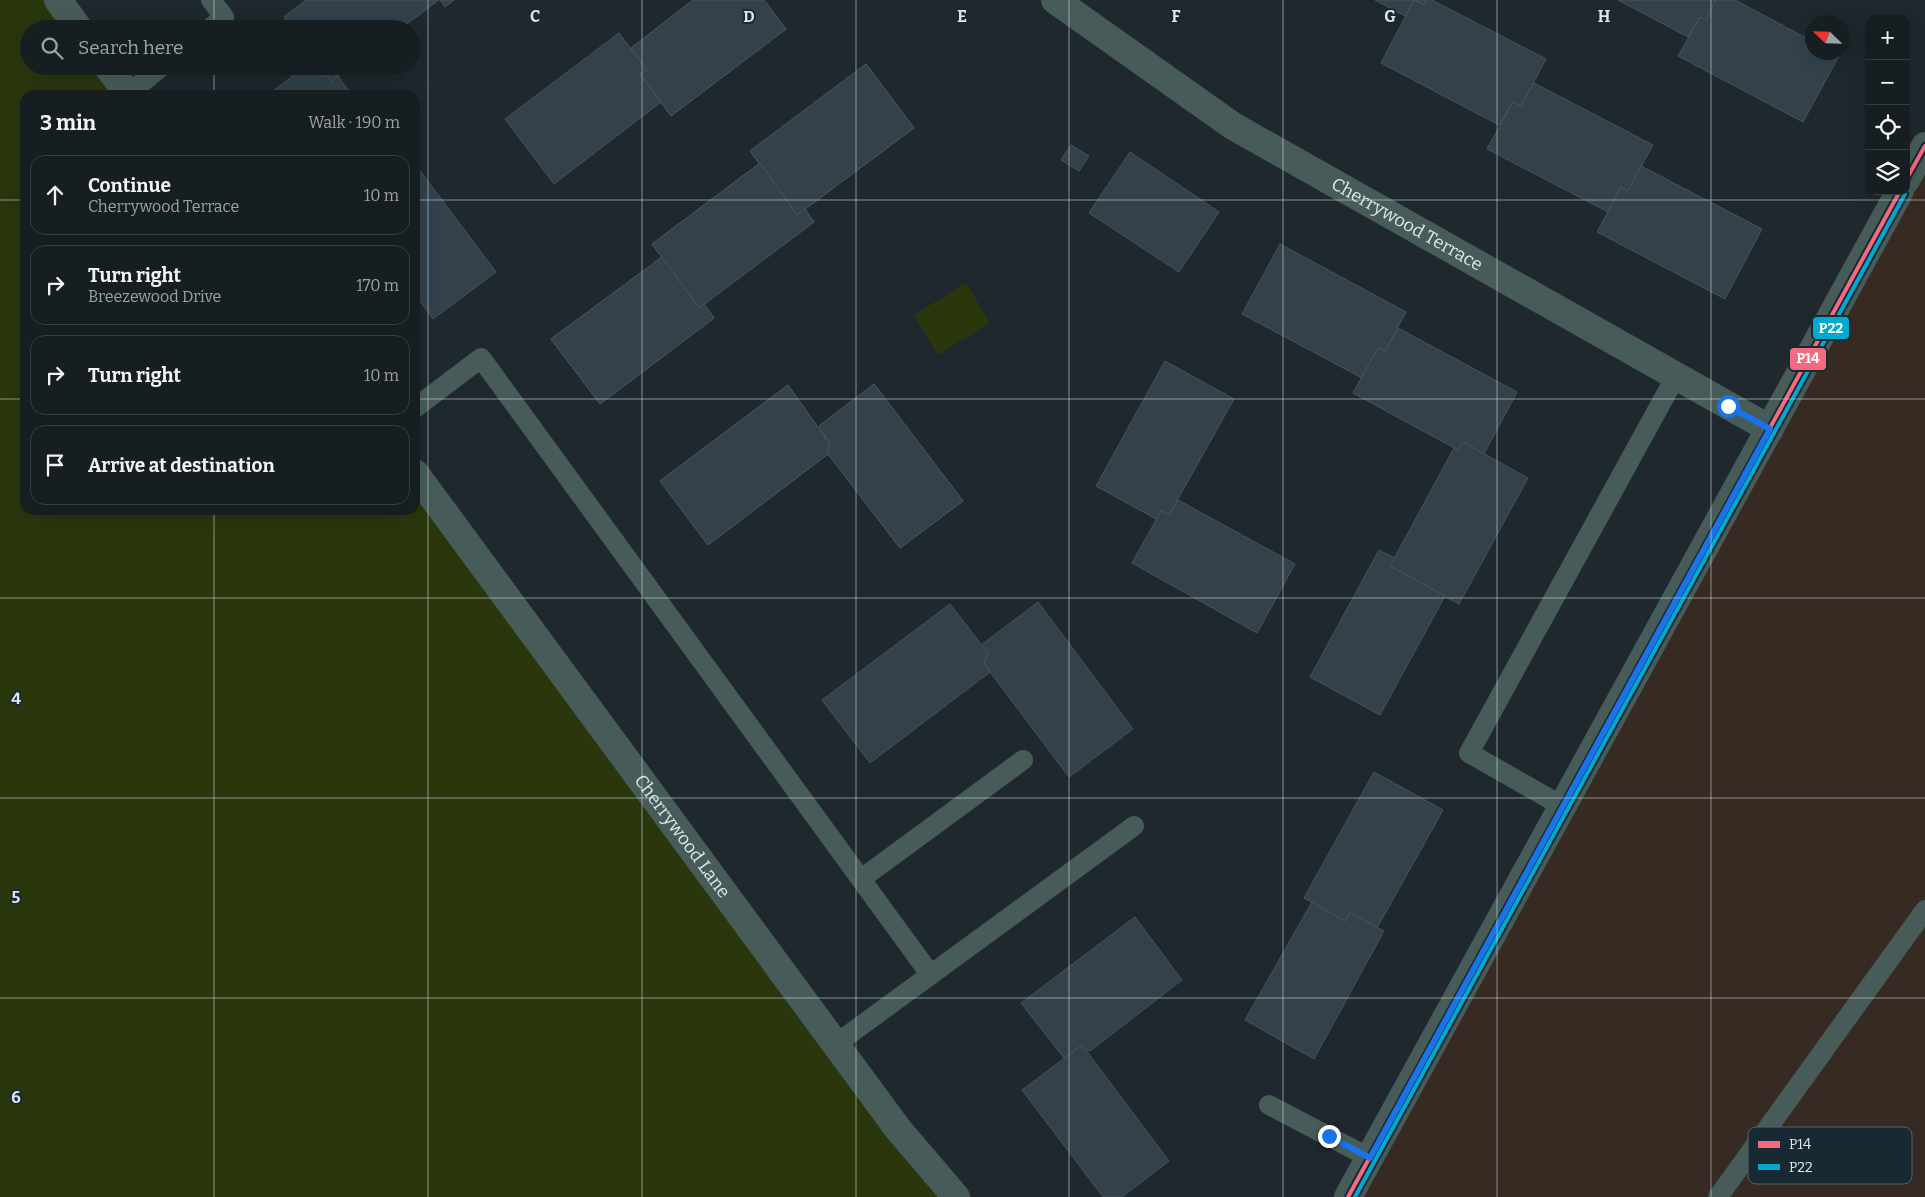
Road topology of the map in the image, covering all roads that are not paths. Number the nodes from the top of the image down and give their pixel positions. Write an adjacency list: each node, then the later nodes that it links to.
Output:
1 (58, 0): 4 (street)
2 (211, 0): 5 (lane)
3 (1055, 0): 13 (street, Cherrywood Terrace)
4 (73, 20)
5 (220, 20)
6 (114, 75): 8 (street)
7 (151, 75): 9 (lane)
8 (125, 90)
9 (133, 90)
10 (1925, 146): 11 (street)
11 (1910, 173)
12 (1898, 195): 15 (street)
13 (1676, 376): 15 (street, Cherrywood Terrace); 18 (lane)
14 (420, 404): 20 (lane)
15 (1770, 429): 18 (street)
16 (420, 480): 23 (street, Cherrywood Lane)
17 (1022, 760): 20 (lane)
18 (1562, 806): 27 (street)
19 (1134, 826): 22 (lane)
20 (861, 879): 22 (lane)
21 (1925, 910): 25 (lane)
22 (930, 974): 23 (lane)
23 (836, 1044): 28 (street, Cherrywood Lane)
24 (1269, 1106): 27 (lane)
25 (1768, 1127)
26 (1748, 1155): 30 (lane)
27 (1370, 1158): 29 (street)
28 (956, 1197)
29 (1348, 1197)
30 (1718, 1197)

